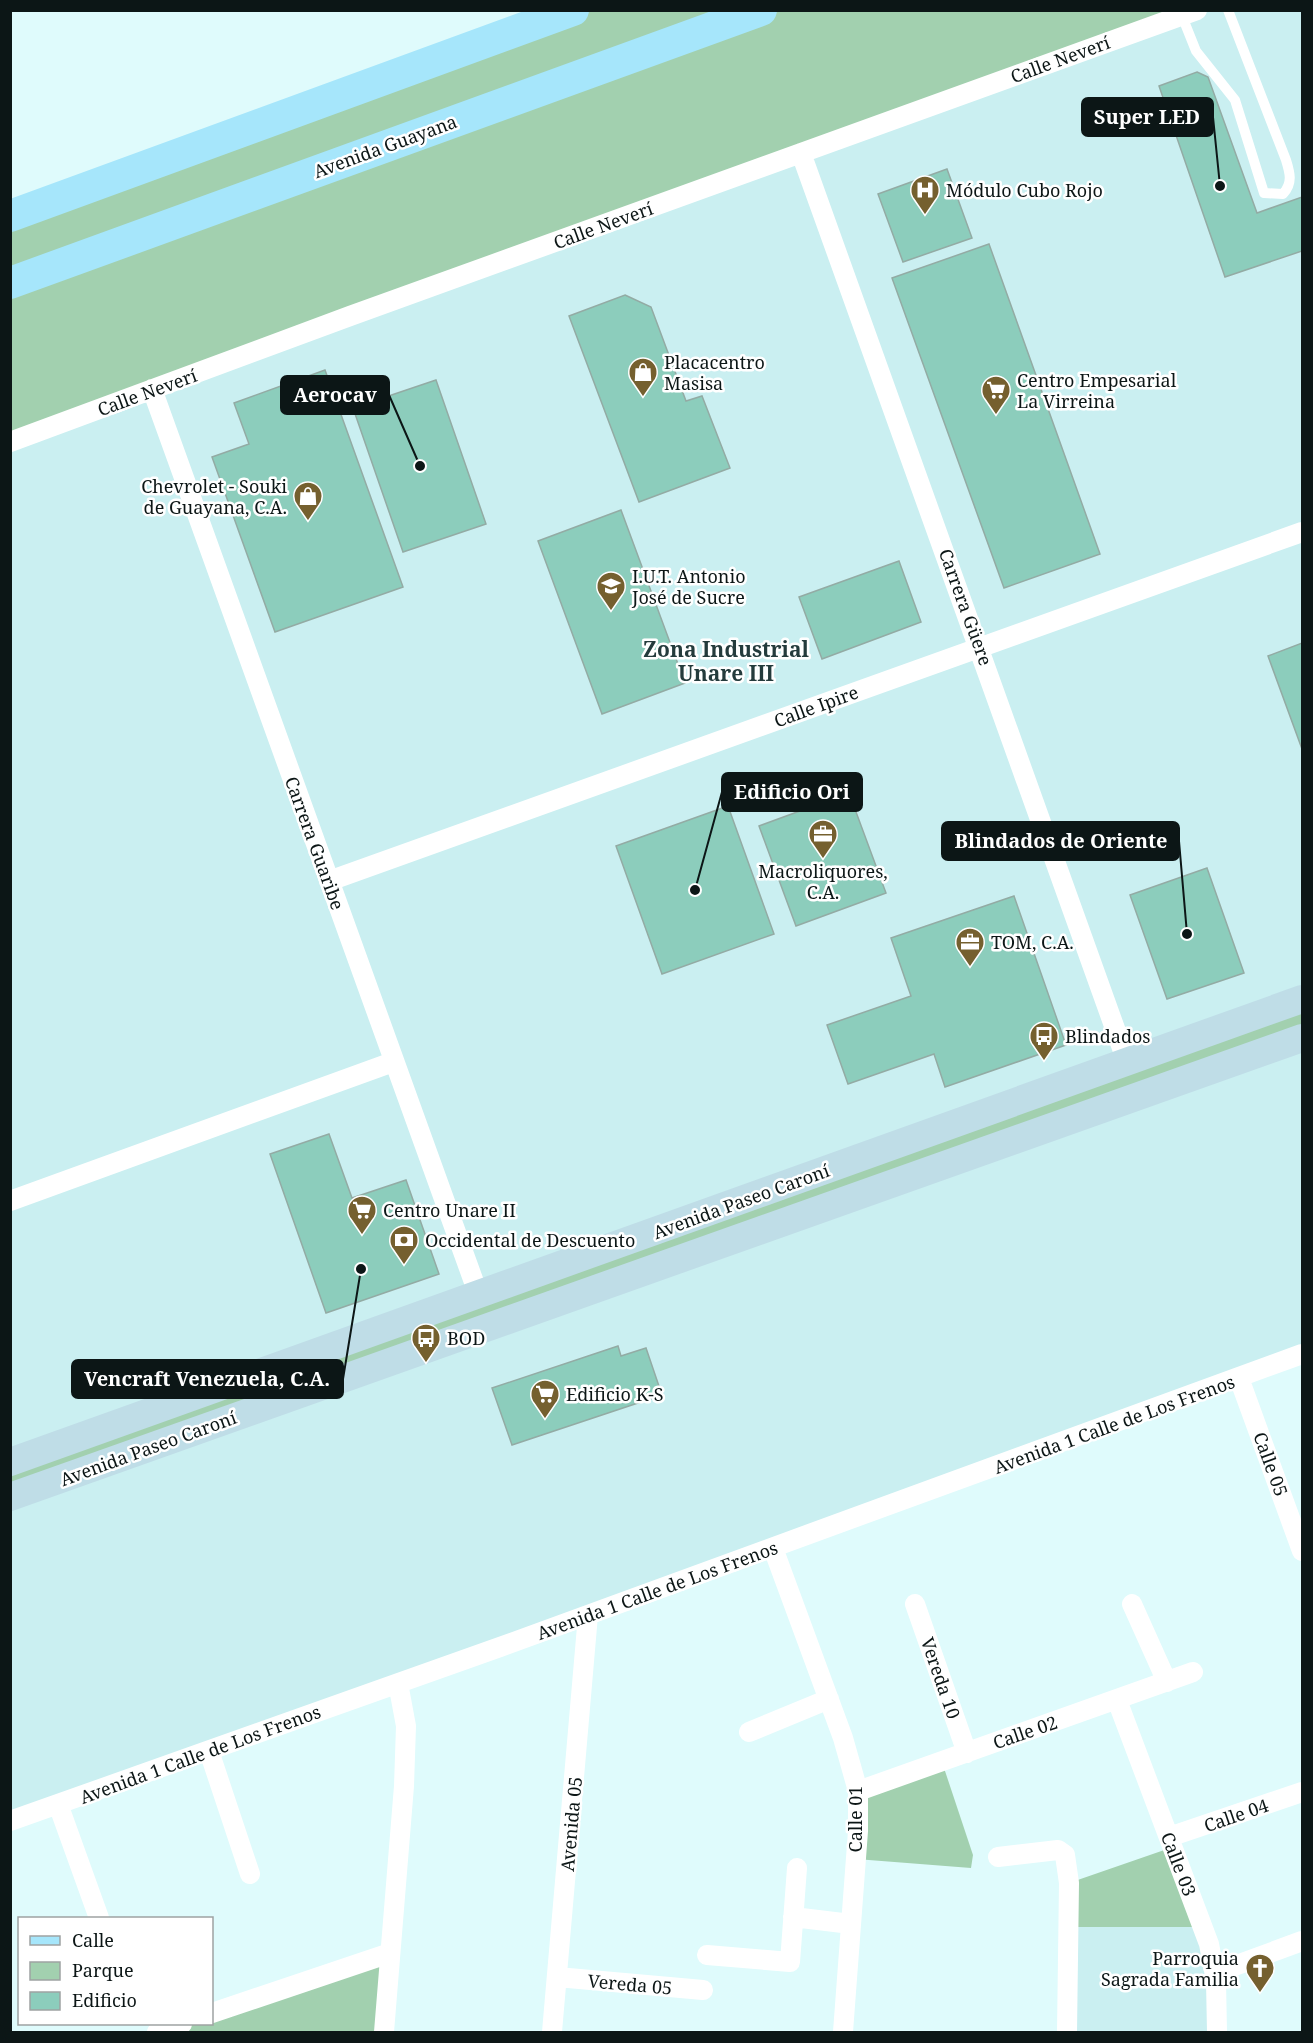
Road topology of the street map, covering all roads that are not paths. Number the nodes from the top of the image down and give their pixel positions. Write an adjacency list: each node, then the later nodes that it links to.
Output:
1 (573, 10): 6 (main road)
2 (761, 10): 7 (main road, Avenida Guayana)
3 (1228, 10): 4 (lane)
4 (1190, 13): 5 (street, Calle Neverí)
5 (801, 153): 8 (street, Calle Neverí); 11 (street, Carrera Güere)
6 (10, 216)
7 (10, 283)
8 (152, 389): 9 (street, Calle Neverí); 12 (street, Carrera Guaribe)
9 (10, 442)
10 (1302, 532): 11 (street, Calle Ipire)
11 (980, 647): 12 (street, Calle Ipire); 16 (street, Carrera Güere)
12 (329, 881): 15 (street, Carrera Guaribe)
13 (1302, 999): 16 (street, Avenida Paseo Caroní)
14 (1302, 1038): 22 (street, Avenida Paseo Caroní)
15 (393, 1062): 17 (street); 18 (street, Carrera Guaribe)
16 (1126, 1062): 18 (street, Avenida Paseo Caroní)
17 (10, 1201)
18 (479, 1296): 21 (street, Avenida Paseo Caroní)
19 (1302, 1354): 20 (street, Avenida 1 Calle de Los Frenos)
20 (1239, 1378): 23 (street, Avenida 1 Calle de Los Frenos); 24 (street, Calle 05)
21 (10, 1462)
22 (10, 1497)
23 (773, 1548): 27 (street, Avenida 1 Calle de Los Frenos); 31 (street, Calle 01)
24 (1302, 1551)
25 (915, 1604): 35 (street, Vereda 10)
26 (1132, 1604): 29 (street)
27 (588, 1615): 30 (street, Avenida 1 Calle de Los Frenos); 51 (street, Avenida 05)
28 (1193, 1672): 29 (street, Calle 02)
29 (1167, 1682): 32 (street, Calle 02)
30 (398, 1683): 34 (street, Avenida 1 Calle de Los Frenos); 48 (street)
31 (829, 1699): 33 (street); 36 (street, Calle 01)
32 (1117, 1700): 35 (street, Calle 02); 40 (street, Calle 03)
33 (749, 1732)
34 (209, 1751): 38 (street, Avenida 1 Calle de Los Frenos); 43 (street)
35 (967, 1753): 36 (street, Calle 02)
36 (858, 1791): 46 (street, Calle 01)
37 (1302, 1792): 40 (street, Calle 04)
38 (58, 1804): 39 (street, Avenida 1 Calle de Los Frenos); 44 (street)
39 (10, 1821)
40 (1169, 1838): 50 (street, Calle 03)
41 (998, 1857): 59 (street)
42 (797, 1868): 45 (street)
43 (250, 1874)
44 (99, 1917)
45 (793, 1917): 46 (street); 49 (street)
46 (851, 1924): 58 (street, Calle 01)
47 (1302, 1941): 50 (street)
48 (390, 1953): 53 (street); 56 (street)
49 (707, 1954)
50 (1215, 1973): 60 (street, Calle 03)
51 (557, 1977): 52 (street, Vereda 05); 57 (street, Avenida 05)
52 (703, 1990)
53 (213, 2013)
54 (179, 2025): 55 (street)
55 (157, 2032)
56 (384, 2032)
57 (552, 2032)
58 (843, 2032)
59 (1067, 2032)
60 (1217, 2032)

